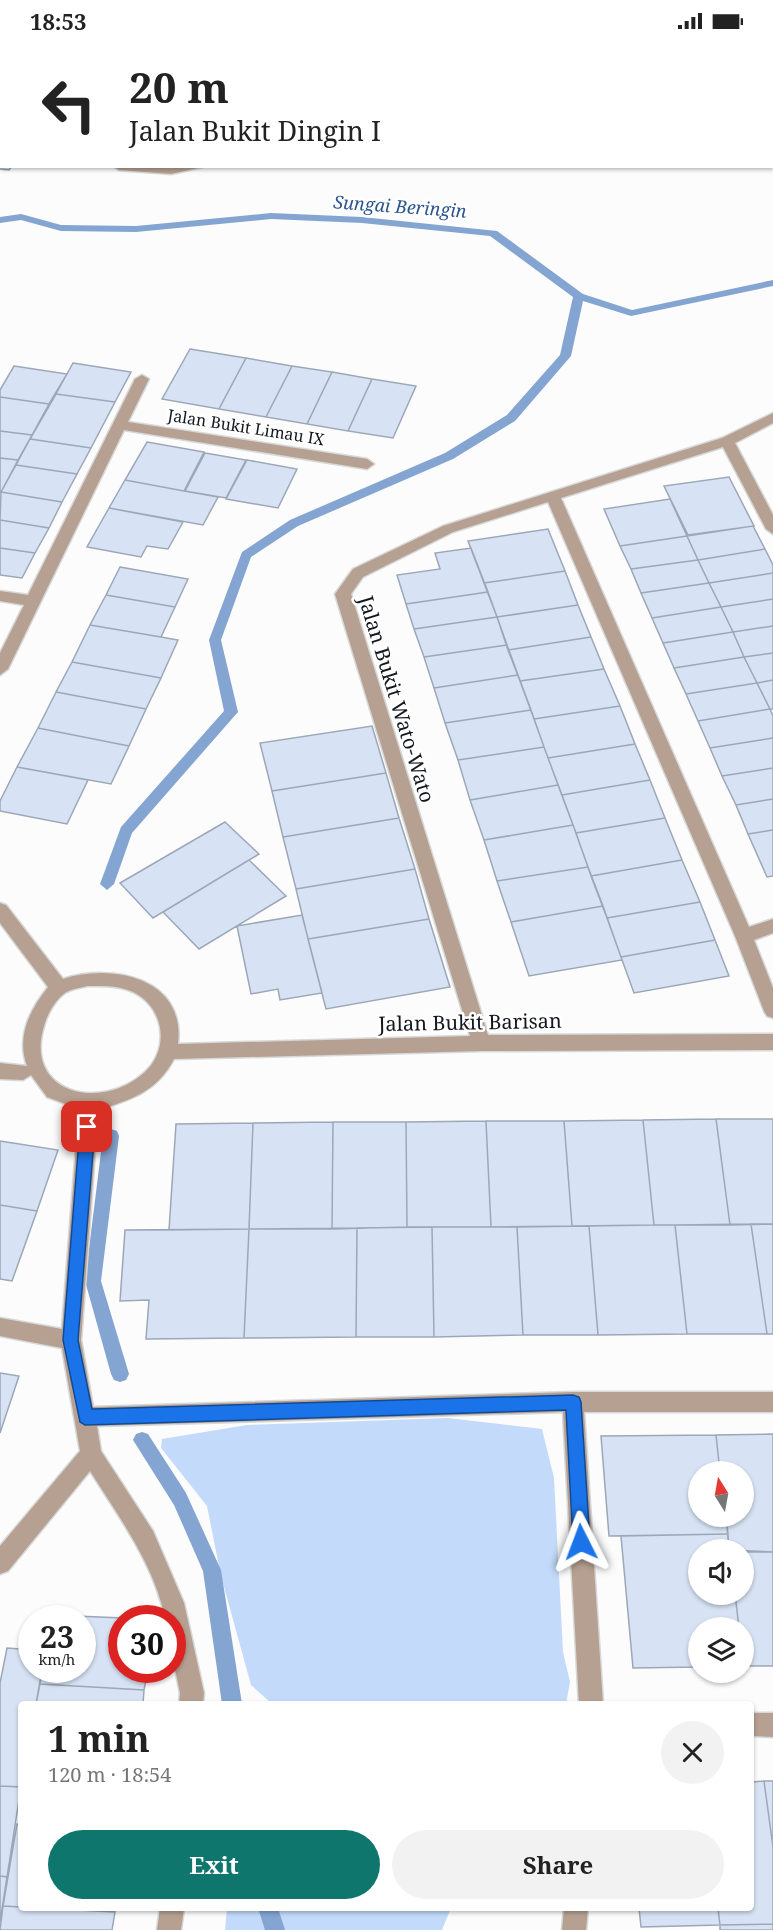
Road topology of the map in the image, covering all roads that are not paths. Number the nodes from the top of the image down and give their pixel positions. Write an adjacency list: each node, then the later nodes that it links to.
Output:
1 (145, 168): 2 (street)
2 (186, 168)
3 (142, 379): 5 (street)
4 (773, 417): 6 (street, Jalan Bukit Wato-Wato)
5 (119, 425): 7 (street, Jalan Bukit Limau IX); 11 (street)
6 (728, 441): 8 (street, Jalan Bukit Wato-Wato); 9 (street)
7 (368, 464)
8 (553, 496): 15 (street); 19 (street, Jalan Bukit Wato-Wato)
9 (773, 529)
10 (0, 596): 11 (street)
11 (31, 601): 12 (street)
12 (0, 669)
13 (0, 910): 16 (street)
14 (773, 926): 15 (street)
15 (744, 936): 17 (street)
16 (59, 987): 20 (street); 22 (street)
17 (773, 1011)
18 (773, 1042): 19 (street, Jalan Bukit Barisan)
19 (481, 1043): 20 (street, Jalan Bukit Barisan)
20 (169, 1052): 23 (street)
21 (0, 1071): 22 (street)
22 (23, 1072): 23 (street)
23 (89, 1103): 25 (street)
24 (0, 1327): 25 (street)
25 (70, 1340): 28 (street)
26 (773, 1401): 27 (street)
27 (573, 1402): 28 (street); 32 (street)
28 (85, 1417): 29 (street)
29 (91, 1454): 30 (street); 31 (street)
30 (0, 1563)
31 (191, 1701)
32 (591, 1701)
33 (754, 1725): 34 (street)
34 (773, 1725)
35 (172, 1911): 37 (street)
36 (576, 1911): 38 (street)
37 (170, 1930)
38 (574, 1930)

